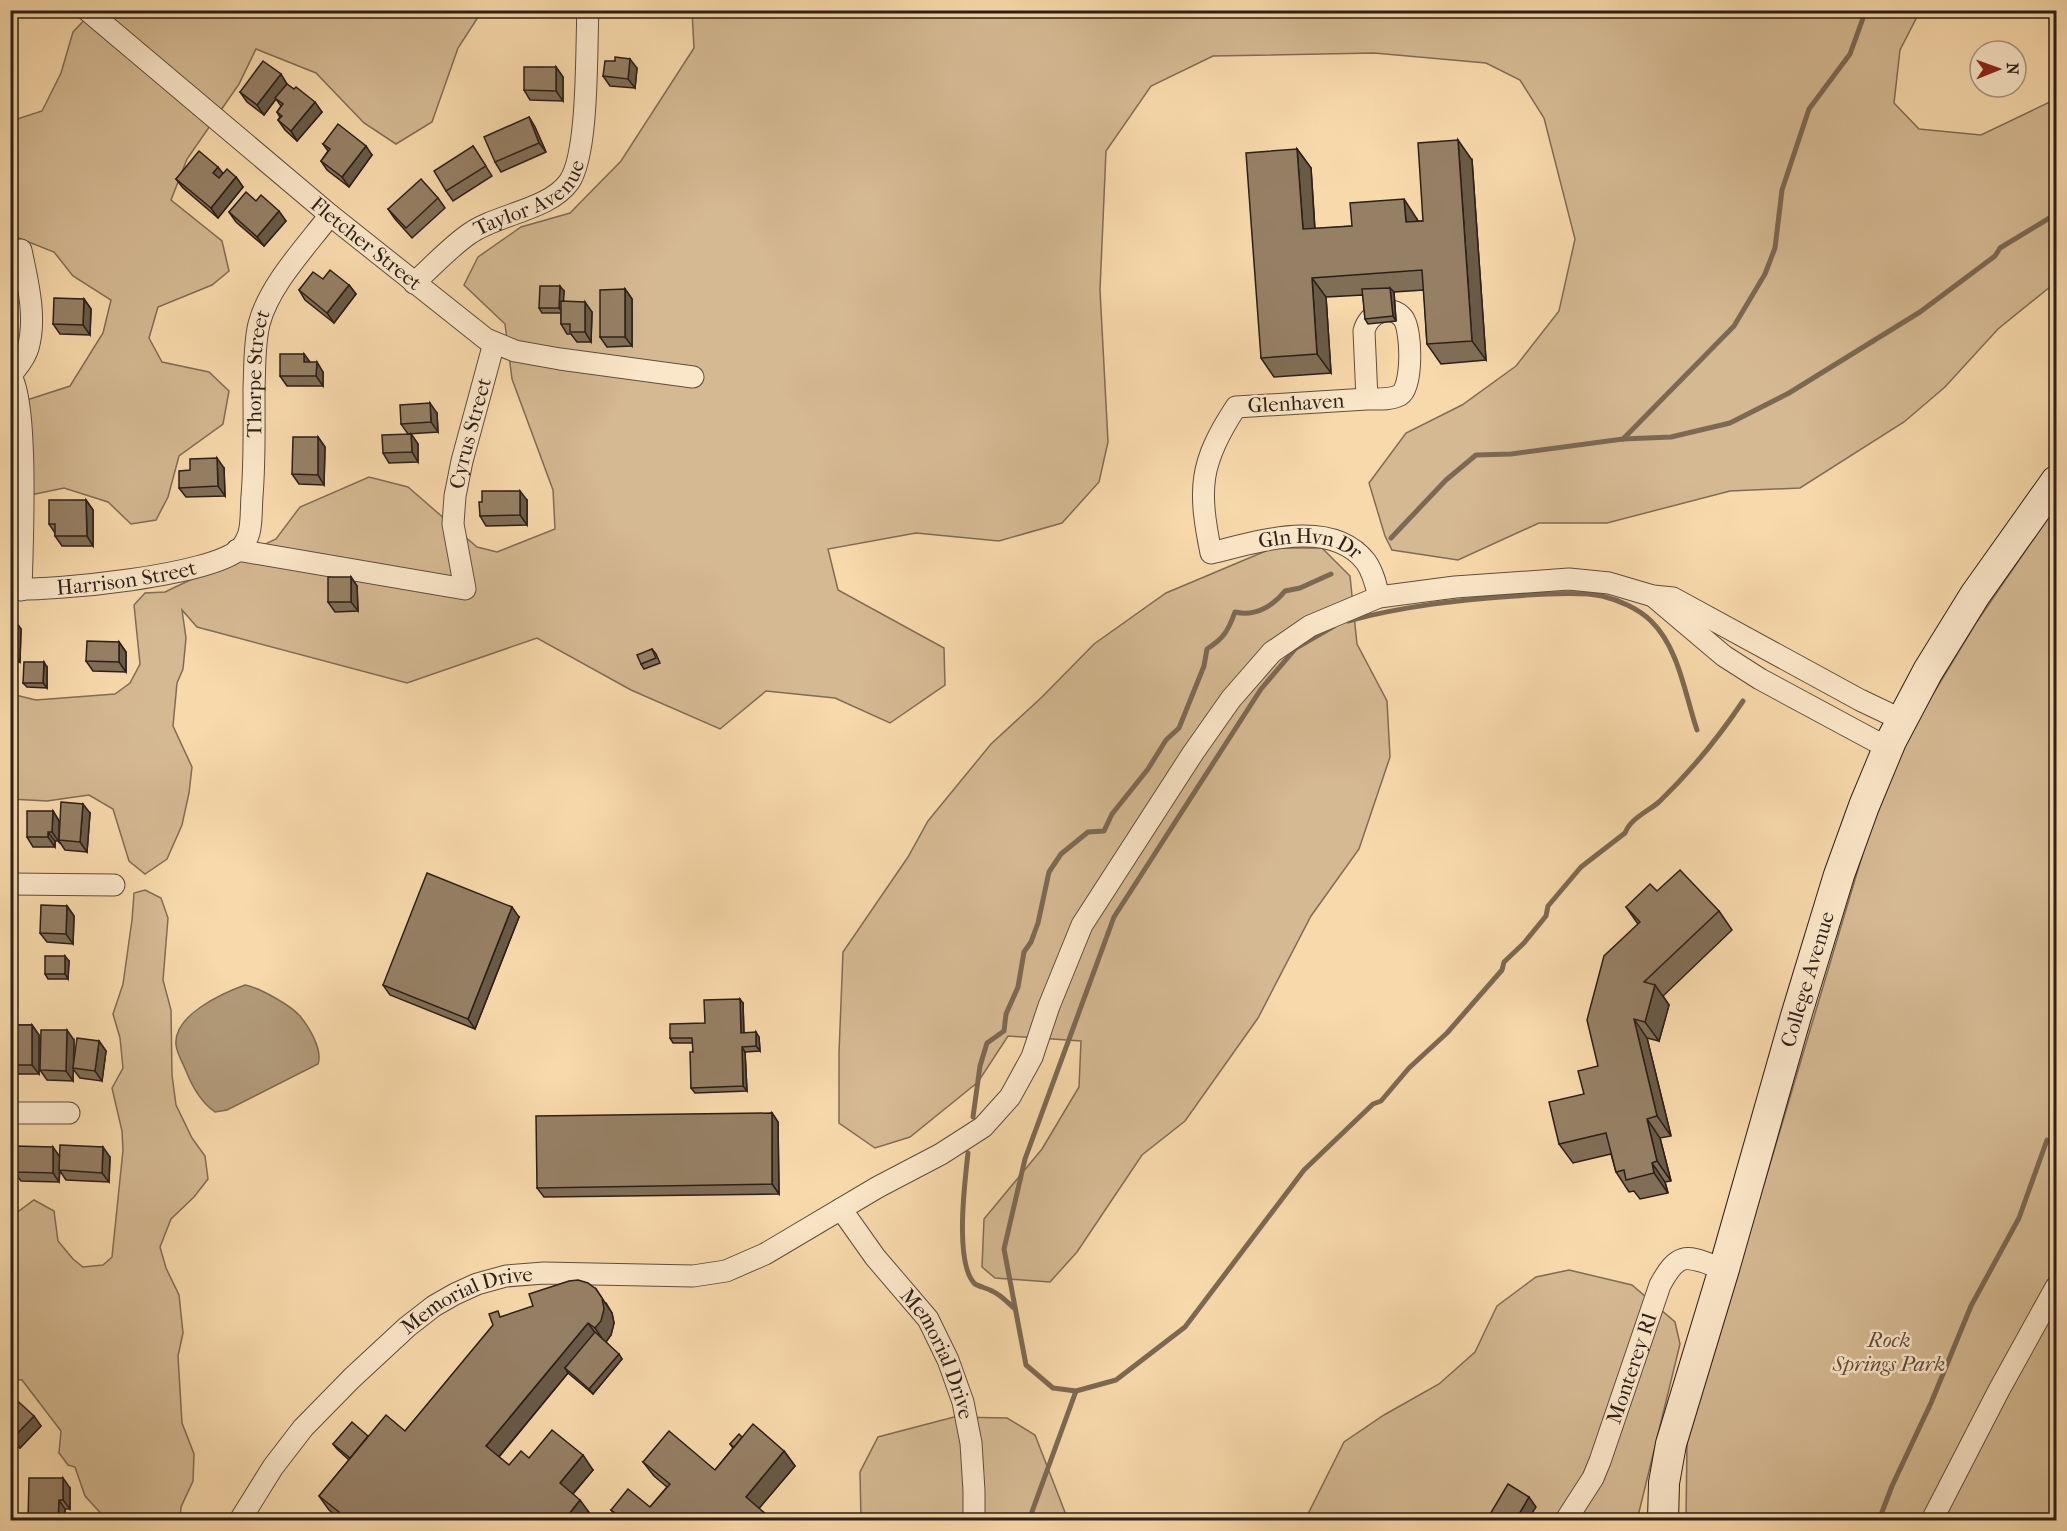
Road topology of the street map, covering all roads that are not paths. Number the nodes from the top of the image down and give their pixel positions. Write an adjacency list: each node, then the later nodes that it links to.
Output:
1 (87, 10): 3 (street, Fletcher Street)
2 (588, 10): 5 (street, Taylor Avenue)
3 (330, 215): 5 (street, Fletcher Street); 11 (street, Thorpe Street)
4 (21, 250): 7 (street)
5 (414, 283): 6 (street, Fletcher Street)
6 (494, 343): 8 (street, Fletcher Street); 11 (street, Cyrus Street)
7 (11, 375): 13 (street)
8 (693, 377)
9 (1367, 399): 12 (street, Glenhaven)
10 (2056, 481): 16 (main road, College Avenue)
11 (237, 550): 13 (street, Harrison Street)
12 (1211, 553): 15 (street, Gln Hvn Dr)
13 (16, 589)
14 (1653, 596): 15 (street, Memorial Drive); 16 (street, Memorial Drive); 17 (street)
15 (1379, 597): 22 (street, Memorial Drive)
16 (1902, 720): 17 (main road, College Avenue)
17 (1888, 748): 23 (main road, College Avenue)
18 (10, 884): 19 (street)
19 (114, 885)
20 (10, 1113): 21 (street)
21 (69, 1113)
22 (841, 1209): 25 (street, Memorial Drive); 26 (street, Memorial Drive)
23 (1724, 1269): 27 (street, Monterey Rl); 28 (main road, College Avenue)
24 (2056, 1287): 29 (street)
25 (240, 1521)
26 (974, 1521)
27 (1566, 1521)
28 (1663, 1521)
29 (1932, 1521)

